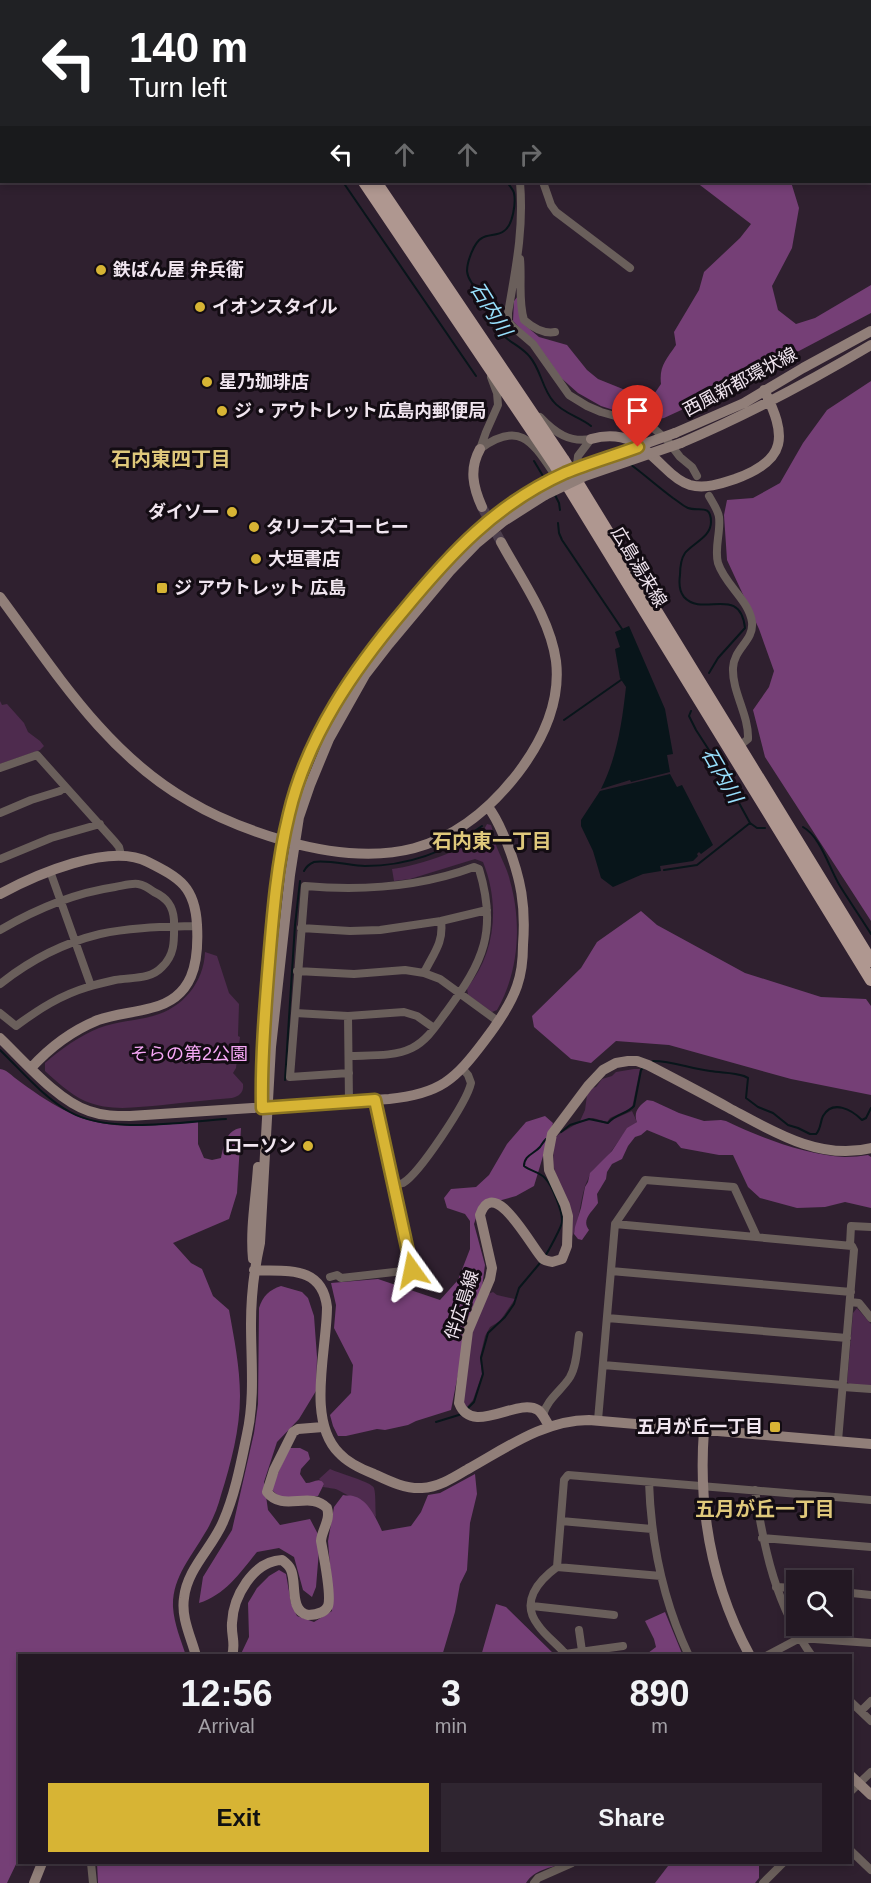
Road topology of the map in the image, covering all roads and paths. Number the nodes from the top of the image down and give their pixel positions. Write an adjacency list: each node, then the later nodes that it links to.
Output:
1 (365, 183): 12 (main road, 広島湯来線)
2 (377, 183): 8 (main road, 広島湯来線)
3 (385, 183): 8 (main road)
4 (520, 183): 6 (street)
5 (543, 183): 7 (street)
6 (519, 249): 10 (street); 19 (street)
7 (630, 268)
8 (442, 278): 14 (main road, 広島湯来線)
9 (871, 331): 13 (street, 西風新都環状線)
10 (555, 332)
11 (871, 345): 15 (street, 西風新都環状線)
12 (484, 358): 18 (street); 24 (main road, 広島湯来線)
13 (764, 390): 15 (street); 16 (street, 西風新都環状線)
14 (525, 401): 17 (street); 20 (main road, 広島湯来線)
15 (769, 401): 16 (street, 西風新都環状線); 17 (street)
16 (678, 438): 21 (street, 西風新都環状線, bridge)
17 (591, 439): 20 (street)
18 (480, 449): 23 (street); 24 (street)
19 (697, 476)
20 (578, 482): 27 (main road, 広島湯来線)
21 (543, 490): 33 (street, 西風新都環状線); 33 (street, 西風新都環状線)
22 (709, 496): 27 (street)
23 (482, 507)
24 (587, 516): 27 (main road, 広島湯来線)
25 (501, 542): 30 (street)
26 (0, 597): 33 (street)
27 (735, 749): 46 (main road, 広島湯来線); 49 (main road, 広島湯来線)
28 (0, 768): 29 (street)
29 (65, 787): 31 (street); 32 (street)
30 (488, 807): 33 (street); 56 (street)
31 (0, 813)
32 (100, 824): 34 (street); 35 (street)
33 (290, 842): 65 (street, 西風新都環状線)
34 (121, 855): 36 (street); 41 (street)
35 (0, 859)
36 (50, 871): 37 (street); 38 (street)
37 (0, 894)
38 (61, 900): 42 (street); 44 (street); 45 (street)
39 (487, 910): 40 (street); 43 (street); 52 (street)
40 (441, 921): 43 (street); 48 (street)
41 (197, 926): 42 (street); 60 (street)
42 (174, 927): 45 (street); 51 (street)
43 (301, 928): 47 (street)
44 (0, 930)
45 (75, 942): 50 (street); 51 (street)
46 (871, 961)
47 (297, 971): 48 (street); 54 (street)
48 (424, 973): 52 (street)
49 (871, 980)
50 (0, 984)
51 (91, 986): 53 (street)
52 (459, 993): 56 (street); 57 (street)
53 (0, 1013)
54 (295, 1013): 55 (street); 62 (street)
55 (348, 1016): 57 (street); 59 (street)
56 (499, 1022): 61 (street)
57 (434, 1028): 59 (street)
58 (0, 1038): 60 (street)
59 (349, 1056): 62 (street)
60 (31, 1068): 65 (street)
61 (462, 1068): 63 (street); 67 (street)
62 (349, 1073): 64 (street)
63 (375, 1100): 64 (street); 67 (street)
64 (349, 1102): 65 (street)
65 (265, 1108): 72 (street, 西風新都環状線)
66 (871, 1148): 84 (street, 伴広島線)
67 (394, 1185): 74 (street)
68 (615, 1224): 70 (street); 70 (street); 73 (street)
69 (871, 1227): 71 (street)
70 (757, 1237): 71 (street)
71 (850, 1245): 75 (street)
72 (254, 1270): 87 (street); 112 (street)
73 (611, 1270): 75 (street); 77 (street)
74 (330, 1277)
75 (851, 1292): 76 (street)
76 (850, 1302): 78 (street); 80 (street)
77 (607, 1318): 80 (street); 81 (street)
78 (871, 1318)
79 (579, 1335): 84 (street)
80 (847, 1338): 82 (street)
81 (603, 1365): 82 (street); 85 (street)
82 (843, 1386): 83 (street); 89 (street)
83 (871, 1389)
84 (543, 1415): 86 (street)
85 (598, 1420): 86 (street); 88 (street)
86 (549, 1426): 87 (street)
87 (323, 1427): 113 (street)
88 (704, 1430): 89 (street); 92 (street)
89 (838, 1441): 90 (street)
90 (871, 1444)
91 (649, 1482): 92 (street); 95 (street); 96 (street)
92 (702, 1486): 93 (street); 117 (street)
93 (755, 1490): 94 (street); 97 (street)
94 (871, 1500)
95 (561, 1521): 96 (street); 99 (street)
96 (652, 1529): 100 (street)
97 (762, 1538): 98 (street); 101 (street)
98 (871, 1547)
99 (557, 1567): 100 (street); 105 (street)
100 (661, 1576): 116 (street)
101 (776, 1587): 102 (street); 108 (street)
102 (786, 1588)
103 (852, 1593): 104 (street)
104 (871, 1595)
105 (531, 1606): 106 (street); 114 (street)
106 (614, 1615)
107 (579, 1630): 111 (street)
108 (800, 1638): 109 (street); 118 (street); 119 (street)
109 (871, 1643)
110 (623, 1646): 111 (street)
111 (582, 1652): 115 (street)
112 (195, 1654)
113 (232, 1654)
114 (565, 1654)
115 (571, 1654)
116 (688, 1654)
117 (749, 1654)
118 (770, 1654)
119 (811, 1654)
120 (871, 1701): 122 (street)
121 (852, 1703): 122 (street)
122 (861, 1712): 123 (street)
123 (871, 1721)
124 (871, 1772): 126 (street)
125 (852, 1777): 126 (street)
126 (859, 1784): 127 (street); 128 (street)
127 (852, 1790)
128 (871, 1795)
129 (852, 1852): 134 (street)
130 (42, 1864): 135 (street)
131 (91, 1864): 136 (street)
132 (570, 1864): 137 (street)
133 (782, 1864): 138 (street)
134 (871, 1870)
135 (34, 1883)
136 (93, 1883)
137 (534, 1883)
138 (763, 1883)

